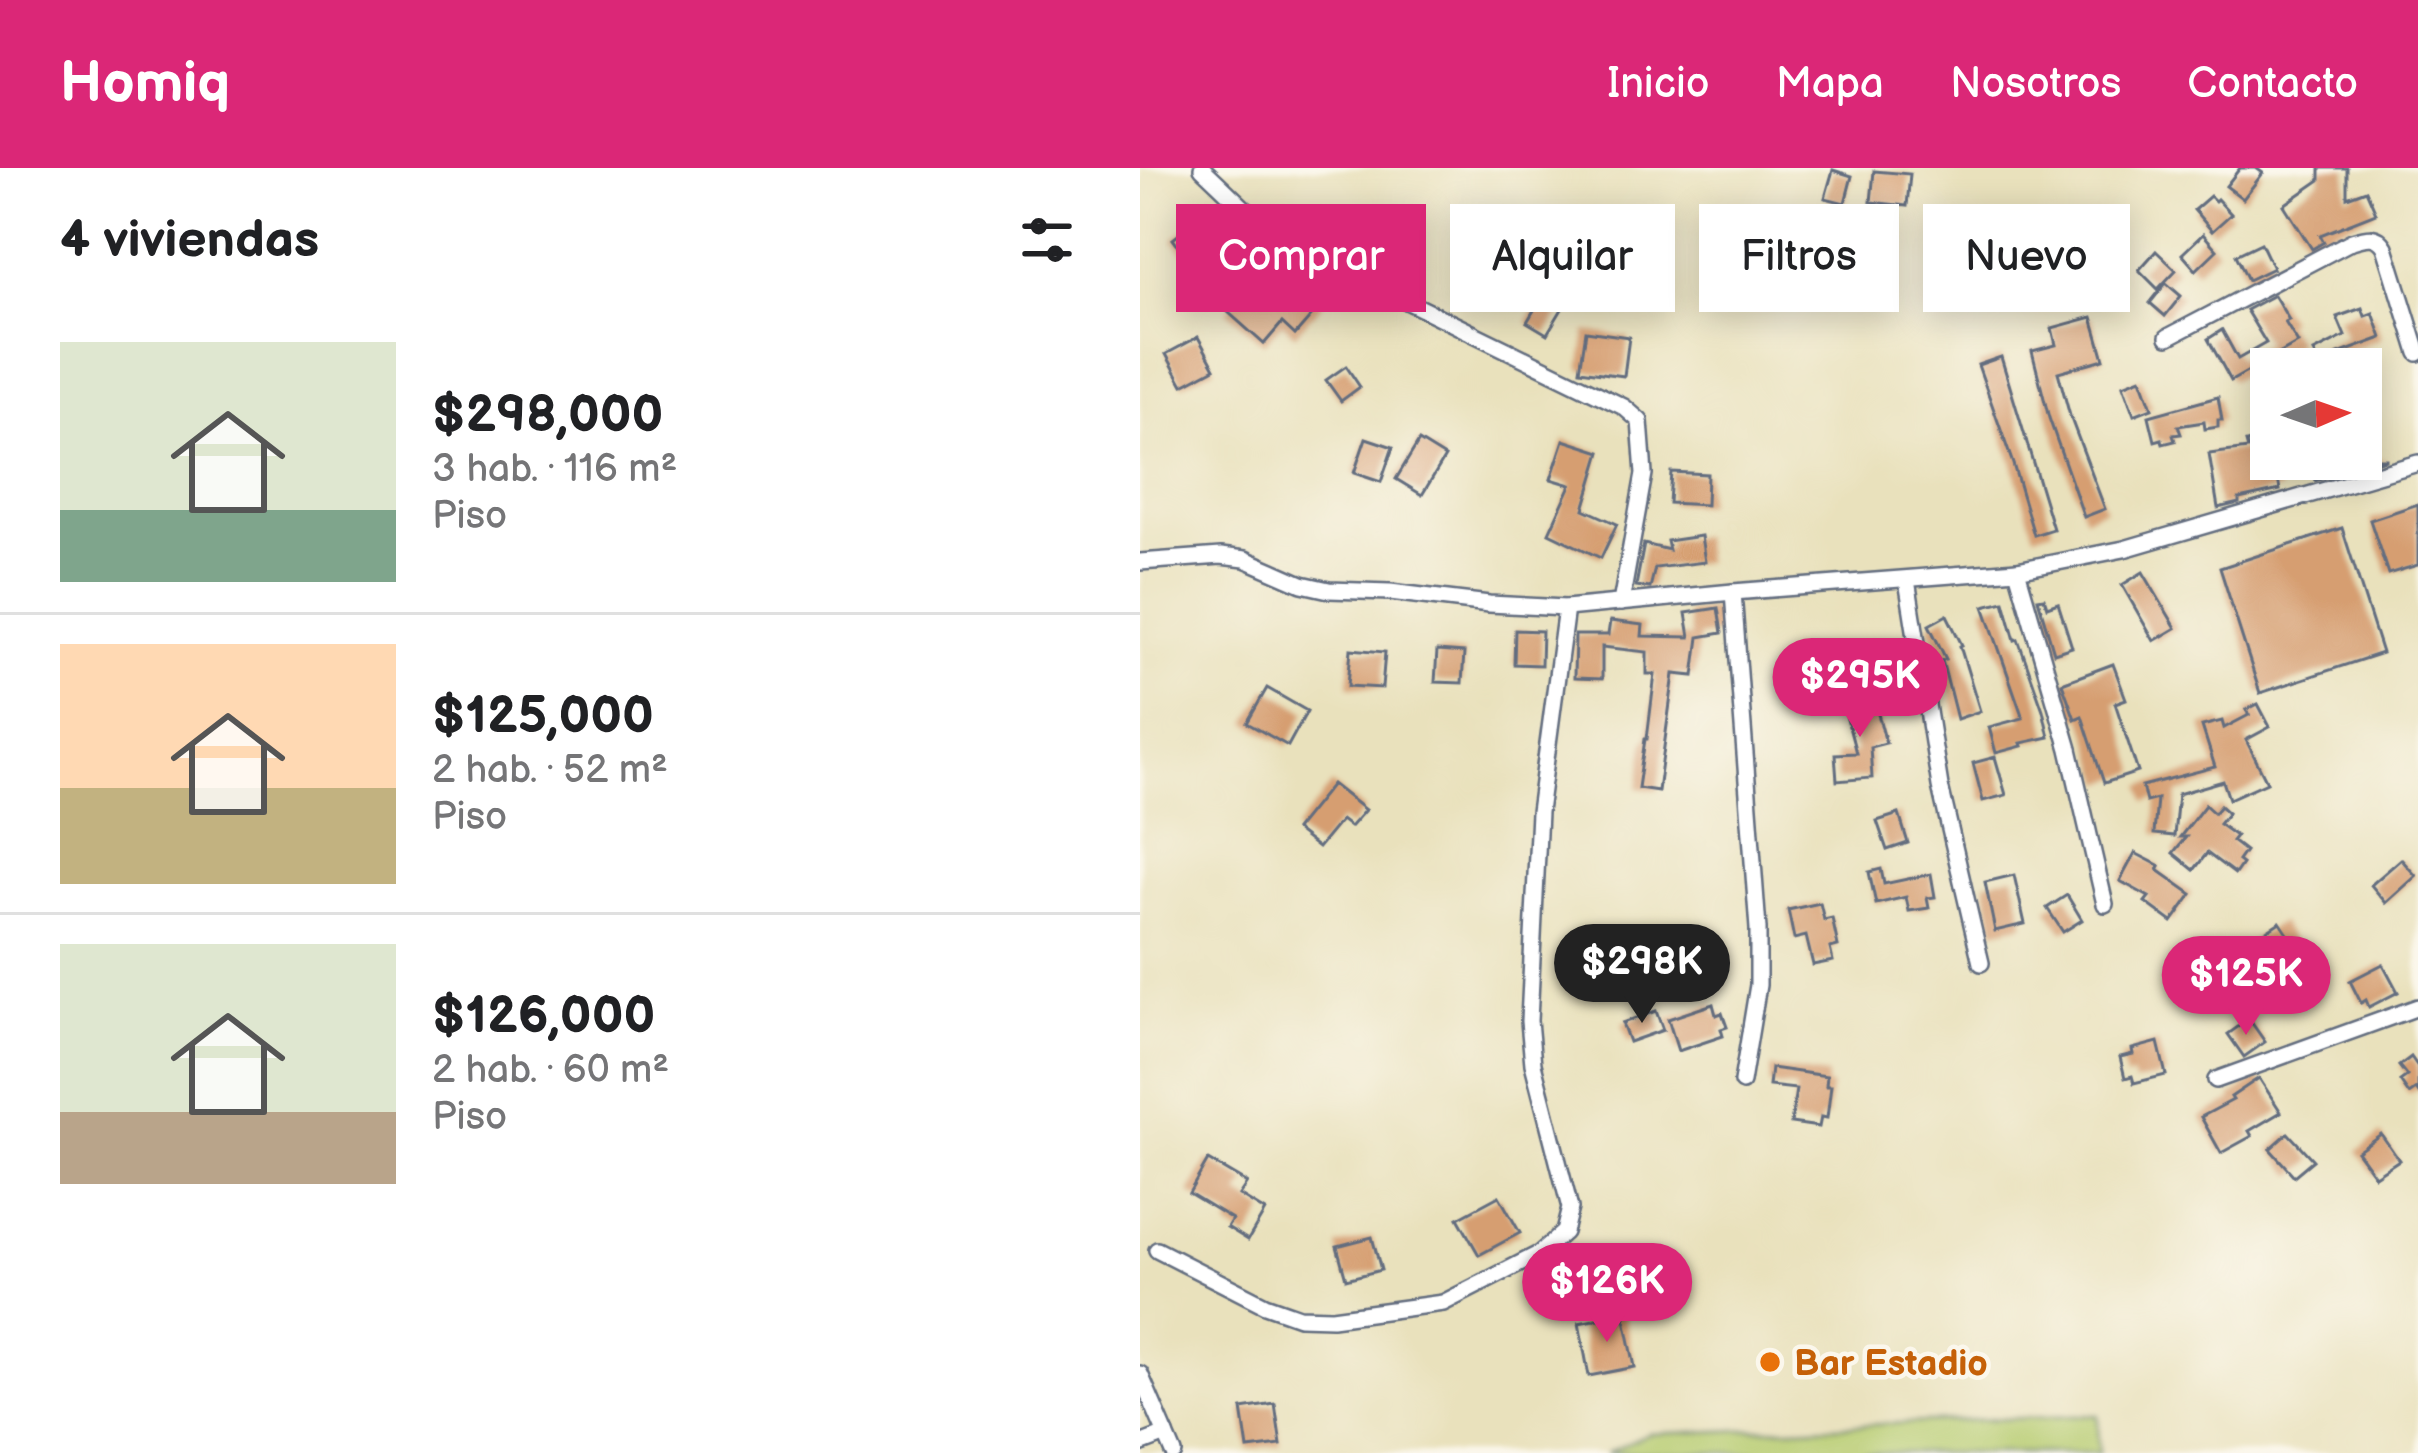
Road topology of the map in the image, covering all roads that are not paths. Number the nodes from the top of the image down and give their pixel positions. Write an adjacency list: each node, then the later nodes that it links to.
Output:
1 (1202, 168): 9 (street)
2 (2168, 337): 3 (street)
3 (2418, 353)
4 (2418, 463): 6 (street)
5 (1140, 562): 10 (street)
6 (2018, 570): 7 (street); 11 (street)
7 (1907, 580): 8 (street); 12 (street)
8 (1732, 592): 9 (street); 15 (street)
9 (1621, 603): 10 (street)
10 (1566, 608): 16 (street)
11 (2105, 904)
12 (1981, 963)
13 (2418, 1007): 14 (street)
14 (2216, 1080)
15 (1742, 1082)
16 (1157, 1250)
17 (1140, 1374): 18 (street)
18 (1166, 1434): 19 (street); 20 (street)
19 (1140, 1444)
20 (1174, 1453)

